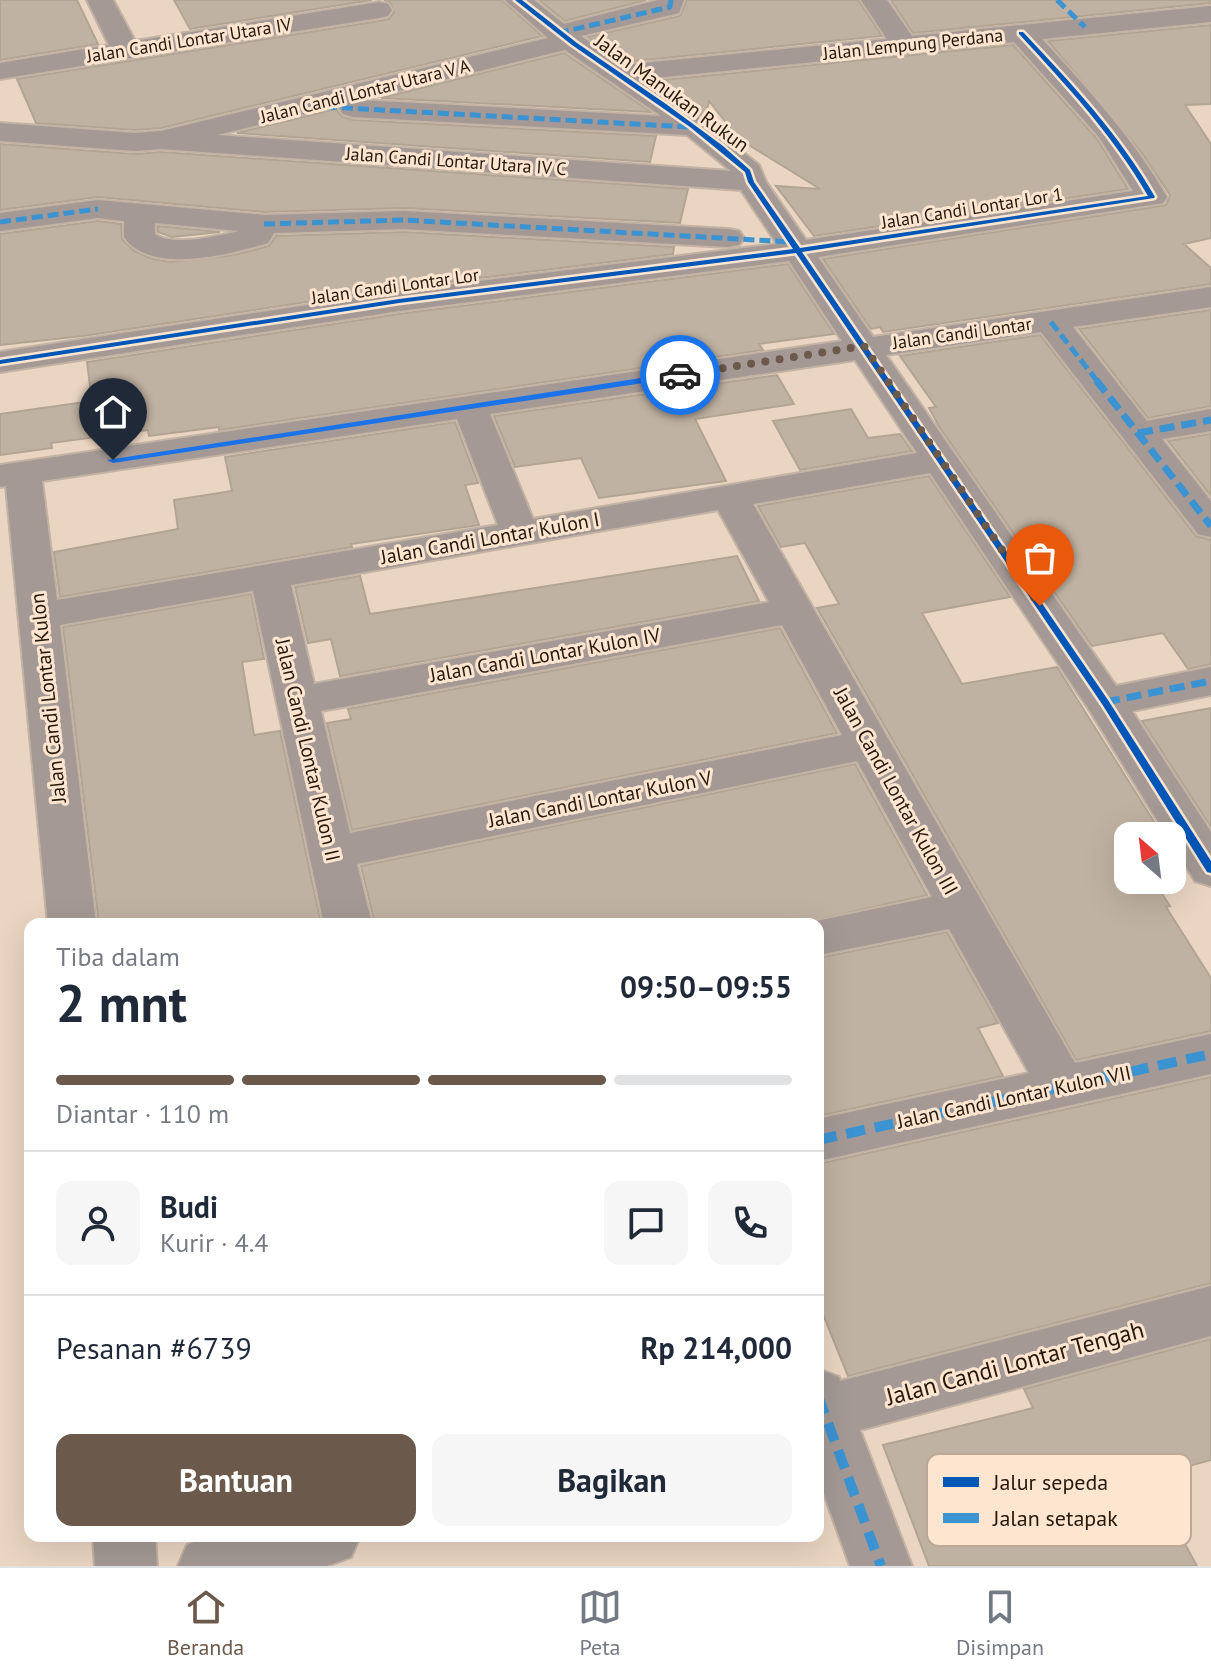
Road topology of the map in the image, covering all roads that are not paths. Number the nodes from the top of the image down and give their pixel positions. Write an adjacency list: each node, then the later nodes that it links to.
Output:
1 (100, 0): 14 (street)
2 (252, 0): 9 (street)
3 (518, 0): 12 (street, Jalan Manukan Rukun)
4 (671, 0): 12 (street, Jalan Candi Lontar Utara V A)
5 (874, 0): 13 (street)
6 (1057, 0): 10 (street)
7 (379, 10): 9 (street, Jalan Candi Lontar Utara IV)
8 (1211, 15): 10 (street, Jalan Lempung Perdana)
9 (269, 27): 14 (street, Jalan Candi Lontar Utara IV)
10 (1085, 27): 11 (street, Jalan Lempung Perdana)
11 (1021, 33): 13 (street, Jalan Lempung Perdana); 24 (street, Jalan Candi Lontar Lor 1)
12 (563, 37): 16 (street, Jalan Manukan Rukun); 17 (street, Jalan Candi Lontar Utara V A)
13 (905, 45): 16 (street, Jalan Lempung Perdana)
14 (126, 51): 15 (street, Jalan Candi Lontar Utara IV)
15 (0, 71)
16 (616, 74): 18 (street, Jalan Manukan Rukun)
17 (310, 106): 18 (street); 20 (street, Jalan Candi Lontar Utara V A)
18 (694, 127): 21 (street, Jalan Manukan Rukun)
19 (0, 132): 20 (street)
20 (122, 173): 21 (street, Jalan Candi Lontar Utara IV C); 22 (street); 23 (street); 24 (street)
21 (751, 182): 24 (street, Jalan Manukan Rukun)
22 (0, 195)
23 (0, 222)
24 (793, 245): 27 (street, Jalan Manukan Rukun); 28 (street, Jalan Candi Lontar Lor)
25 (1211, 297): 26 (street, Jalan Candi Lontar)
26 (1051, 322): 27 (street, Jalan Candi Lontar); 31 (street)
27 (864, 346): 29 (street, Jalan Candi Lontar); 32 (street, Jalan Manukan Rukun)
28 (0, 362)
29 (470, 408): 33 (street, Jalan Candi Lontar); 36 (street)
30 (1211, 420): 31 (street)
31 (1138, 433): 35 (street)
32 (942, 460): 34 (street, Jalan Candi Lontar Kulon I); 42 (street, Jalan Manukan Rukun)
33 (12, 474): 39 (street, Jalan Candi Lontar Kulon)
34 (730, 497): 36 (street, Jalan Candi Lontar Kulon I); 38 (street, Jalan Candi Lontar Kulon III)
35 (1211, 526)
36 (520, 533): 37 (street, Jalan Candi Lontar Kulon I)
37 (269, 576): 39 (street, Jalan Candi Lontar Kulon I); 41 (street, Jalan Candi Lontar Kulon II)
38 (794, 610): 41 (street, Jalan Candi Lontar Kulon IV); 43 (street, Jalan Candi Lontar Kulon III)
39 (39, 616): 47 (street, Jalan Candi Lontar Kulon)
40 (1211, 681): 42 (street)
41 (297, 701): 44 (street, Jalan Candi Lontar Kulon II)
42 (1105, 702): 45 (street, Jalan Manukan Rukun)
43 (869, 744): 44 (street, Jalan Candi Lontar Kulon V); 46 (street, Jalan Candi Lontar Kulon III)
44 (331, 853): 48 (street, Jalan Candi Lontar Kulon II)
45 (1211, 869)
46 (962, 909): 49 (street); 51 (street, Jalan Candi Lontar Kulon III)
47 (71, 918)
48 (347, 918)
49 (824, 936)
50 (1211, 1054): 51 (street, Jalan Candi Lontar Kulon VII)
51 (1062, 1086): 52 (street, Jalan Candi Lontar Kulon VII)
52 (824, 1139)
53 (1211, 1311): 54 (street, Jalan Candi Lontar Tengah)
54 (824, 1407)
55 (824, 1418): 60 (street)
56 (124, 1542): 58 (street)
57 (305, 1542): 59 (street)
58 (126, 1566)
59 (209, 1566)
60 (881, 1566)

